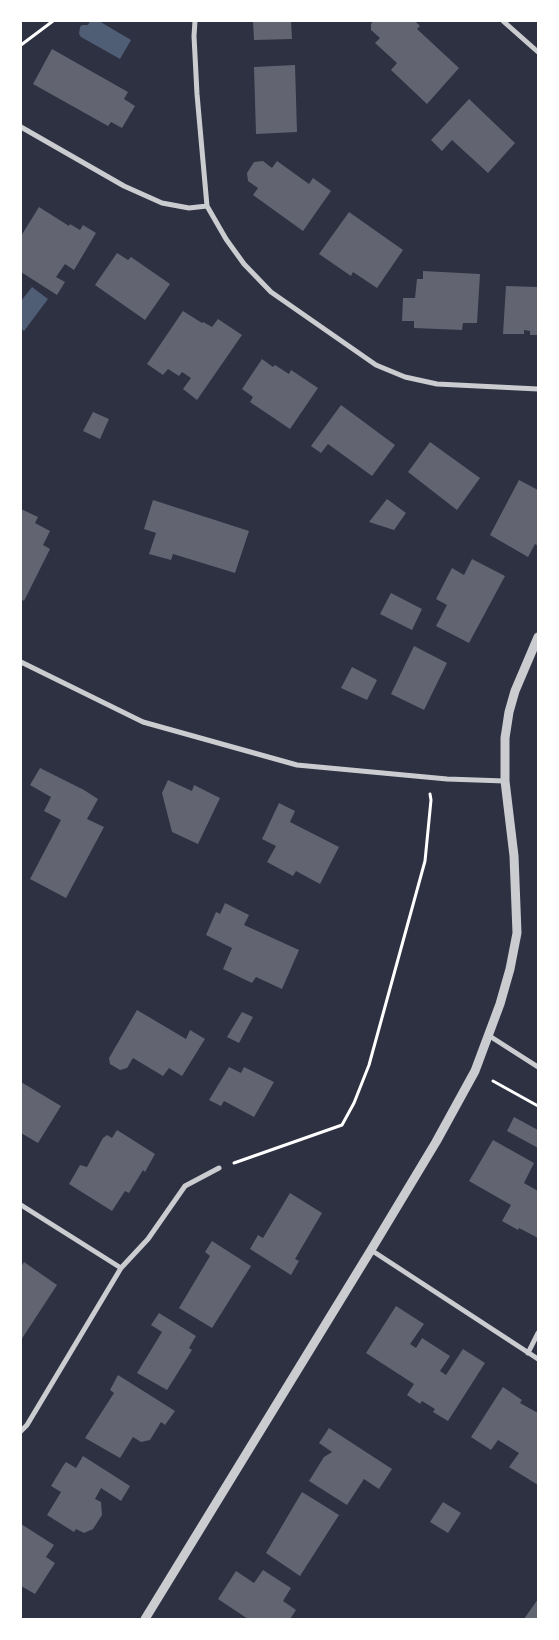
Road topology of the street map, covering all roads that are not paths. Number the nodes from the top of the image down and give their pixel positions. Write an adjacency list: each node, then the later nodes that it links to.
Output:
1 (195, 21): 5 (street)
2 (503, 21): 3 (street)
3 (538, 52)
4 (21, 127): 5 (street)
5 (208, 206): 6 (street)
6 (538, 389)
7 (538, 637): 9 (street)
8 (21, 662): 9 (street)
9 (505, 780): 10 (street)
10 (488, 1035): 11 (street); 14 (street)
11 (538, 1067)
12 (219, 1168): 15 (street)
13 (21, 1205): 15 (street)
14 (371, 1250): 17 (street); 20 (street)
15 (121, 1268): 19 (street)
16 (538, 1333): 17 (street)
17 (528, 1353): 18 (street)
18 (538, 1359)
19 (21, 1431)
20 (144, 1619)

